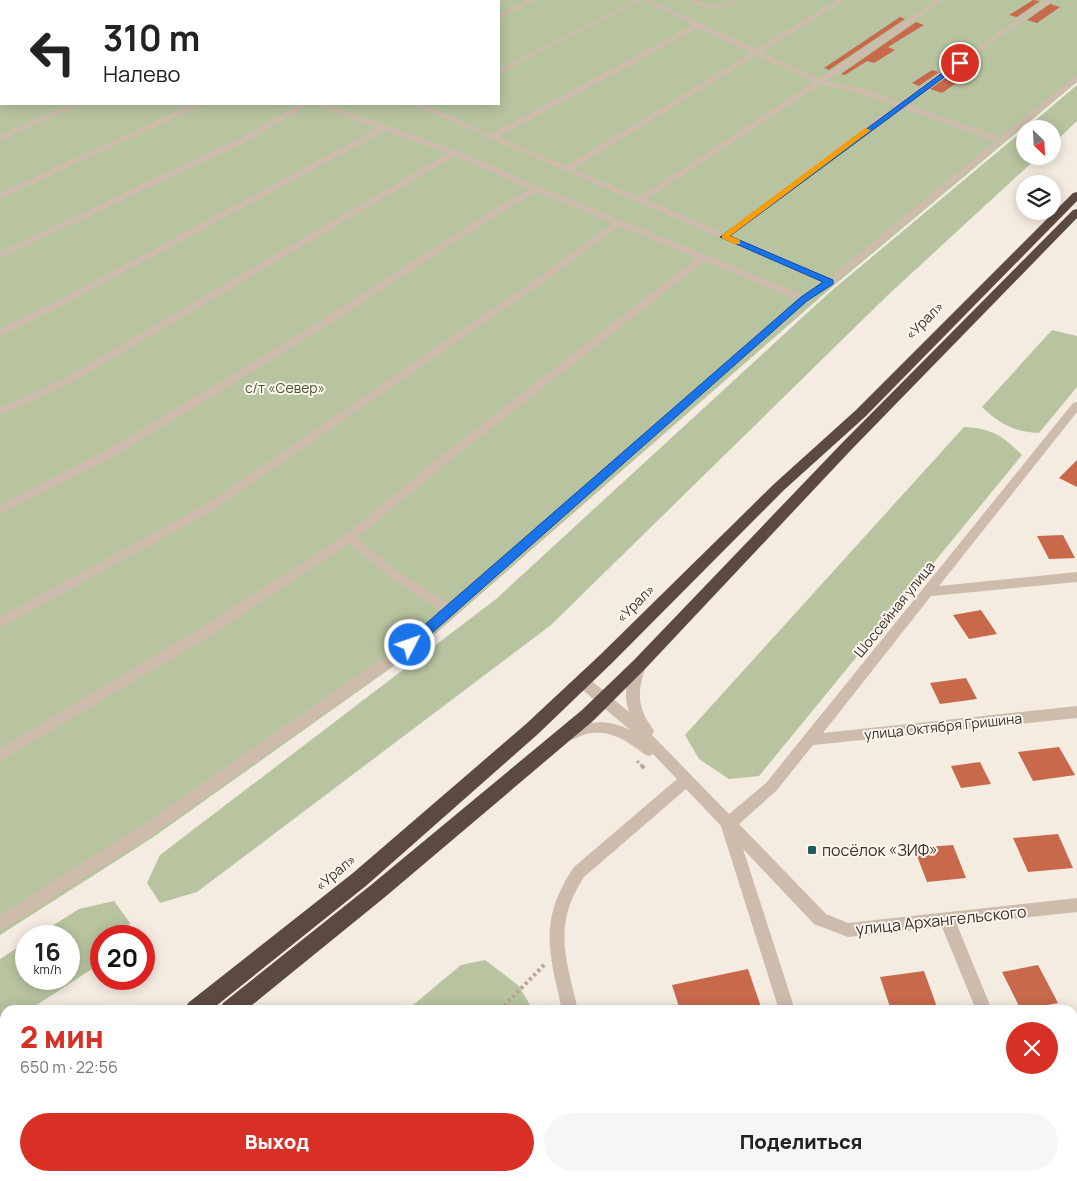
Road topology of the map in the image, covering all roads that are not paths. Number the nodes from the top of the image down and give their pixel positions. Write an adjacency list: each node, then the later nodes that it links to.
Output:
1 (533, 0): 9 (street)
2 (639, 0): 12 (street)
3 (645, 0): 10 (street)
4 (692, 0): 5 (street)
5 (736, 0)
6 (842, 0): 11 (street)
7 (940, 0): 14 (street)
8 (1048, 0): 21 (street)
9 (500, 16)
10 (696, 26): 11 (street); 24 (street)
11 (754, 53): 14 (street); 28 (street)
12 (500, 71)
13 (1077, 78): 26 (street)
14 (820, 82): 21 (street); 32 (street)
15 (76, 105): 25 (street)
16 (197, 105): 31 (street)
17 (303, 105): 36 (street)
18 (321, 105): 23 (street)
19 (417, 105): 22 (street)
20 (435, 105): 22 (street)
21 (900, 105): 26 (street); 35 (street)
22 (427, 109): 24 (street)
23 (384, 128): 27 (street); 40 (street)
24 (493, 136): 28 (street)
25 (0, 138)
26 (1001, 140): 38 (street)
27 (455, 153): 29 (street); 42 (street)
28 (568, 168): 32 (street)
29 (537, 189): 34 (street); 43 (street)
30 (1077, 195): 50 (highway, «Урал»)
31 (0, 196)
32 (640, 200): 35 (street)
33 (1077, 212): 49 (highway)
34 (619, 223): 37 (street); 48 (street)
35 (724, 237): 38 (street)
36 (0, 255)
37 (703, 258): 39 (street); 44 (street)
38 (830, 282): 39 (street)
39 (804, 299): 47 (street)
40 (0, 333)
41 (1077, 405): 46 (street, Шоссейная улица)
42 (0, 412)
43 (0, 510)
44 (349, 538): 47 (street); 55 (street)
45 (1077, 577): 46 (street)
46 (926, 592): 53 (street, Шоссейная улица)
47 (450, 610): 60 (street)
48 (0, 623)
49 (640, 664): 51 (highway); 56 (street)
50 (583, 682): 51 (street); 61 (highway, «Урал»)
51 (605, 698): 54 (highway); 56 (street)
52 (1077, 712): 53 (street, улица Октября Гришина)
53 (809, 740): 57 (street, Шоссейная улица)
54 (557, 741): 56 (street); 62 (highway)
55 (0, 755)
56 (686, 780): 57 (street, улица Архангельского); 63 (street)
57 (728, 824): 59 (street, улица Архангельского); 64 (street)
58 (1077, 905): 59 (street, улица Архангельского)
59 (947, 920): 65 (street)
60 (0, 924)
61 (201, 1005)
62 (236, 1005)
63 (569, 1005)
64 (785, 1005)
65 (982, 1005)

